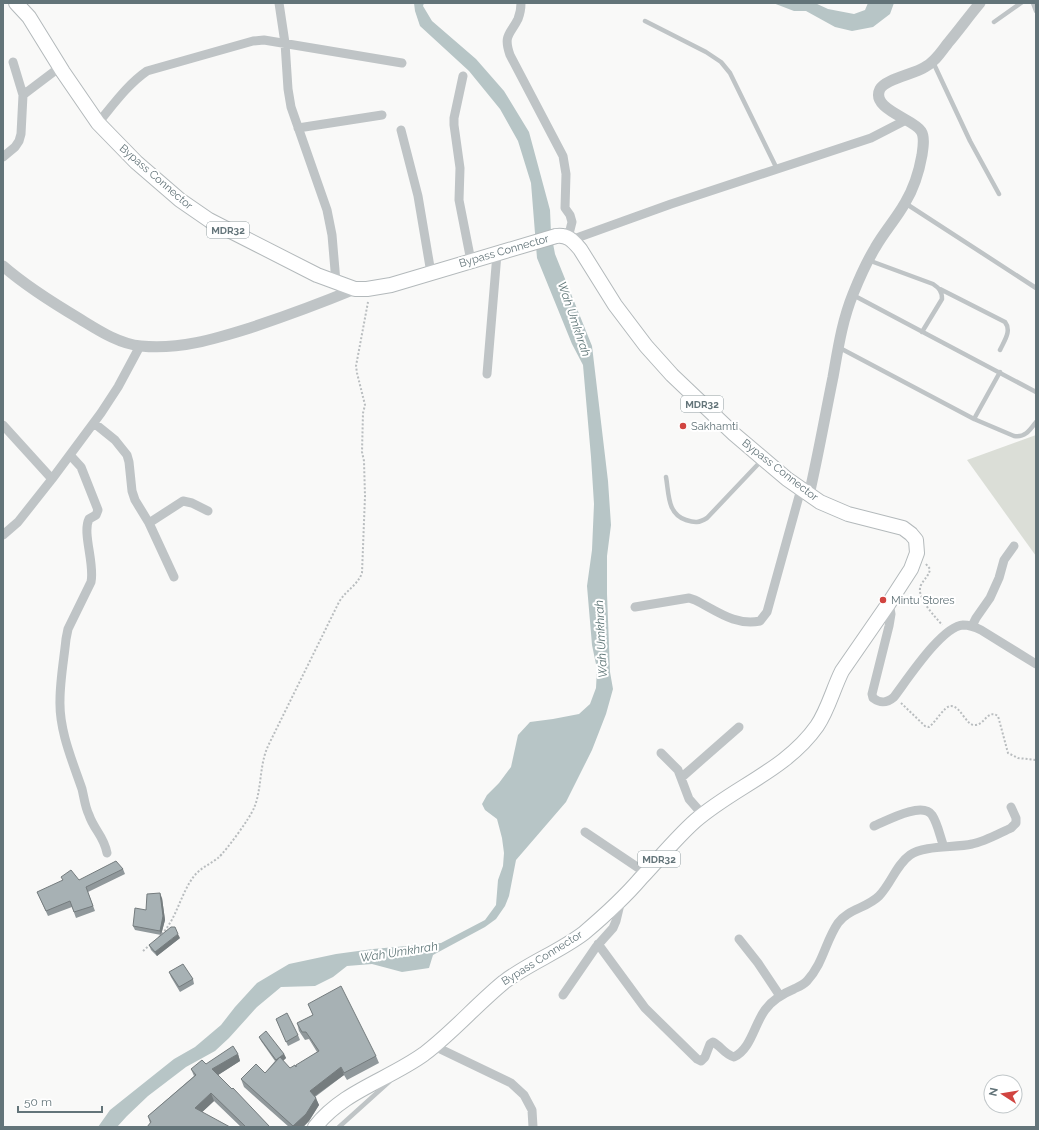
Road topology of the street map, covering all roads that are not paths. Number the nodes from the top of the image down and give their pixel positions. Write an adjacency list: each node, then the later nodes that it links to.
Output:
1 (16, 3): 14 (main road, Bypass Connector / MDR32)
2 (280, 3): 10 (street)
3 (521, 3): 26 (street)
4 (980, 3): 12 (street)
5 (1021, 3): 9 (lane)
6 (1034, 3): 7 (lane)
7 (1036, 11)
8 (645, 21): 23 (lane)
9 (994, 22)
10 (285, 43): 13 (street); 19 (street); 20 (street)
11 (13, 62): 16 (street)
12 (933, 62): 18 (street); 24 (lane)
13 (402, 63)
14 (60, 66): 16 (street); 19 (main road, Bypass Connector / MDR32)
15 (463, 76): 29 (street)
16 (23, 95): 22 (street)
17 (382, 115): 20 (street)
18 (906, 120): 23 (street); 25 (street)
19 (98, 123): 32 (main road, Bypass Connector / MDR32)
20 (298, 128): 32 (street)
21 (401, 130): 31 (street)
22 (3, 158)
23 (777, 169): 26 (street)
24 (999, 194)
25 (905, 203): 28 (street); 33 (lane)
26 (564, 237): 27 (main road, Bypass Connector / MDR32); 49 (main road, Bypass Connector / MDR32)
27 (497, 254): 29 (main road, Bypass Connector / MDR32); 42 (street)
28 (868, 260): 35 (lane); 36 (street)
29 (471, 261): 31 (main road, Bypass Connector / MDR32)
30 (3, 266): 38 (street)
31 (431, 273): 34 (main road, Bypass Connector / MDR32)
32 (336, 282): 34 (main road, Bypass Connector / MDR32)
33 (1036, 288)
34 (355, 289): 38 (street)
35 (939, 289): 37 (lane); 40 (lane)
36 (853, 295): 37 (lane); 39 (street)
37 (922, 332): 41 (lane)
38 (140, 346): 46 (street)
39 (838, 347): 44 (lane); 52 (street)
40 (1000, 350)
41 (1000, 372): 43 (lane); 44 (lane)
42 (487, 374)
43 (1036, 392)
44 (974, 419): 45 (lane)
45 (1036, 422)
46 (94, 423): 48 (street); 54 (street)
47 (3, 425): 51 (street)
48 (70, 455): 51 (street); 70 (street)
49 (762, 459): 50 (lane); 52 (main road, Bypass Connector / MDR32)
50 (666, 477)
51 (52, 479): 55 (street)
52 (805, 492): 58 (main road, Bypass Connector / MDR32); 59 (street)
53 (208, 512): 54 (street)
54 (149, 523): 57 (street)
55 (3, 535)
56 (1014, 546): 60 (street)
57 (174, 577)
58 (889, 603): 60 (street); 66 (main road, Bypass Connector / MDR32)
59 (635, 607)
60 (972, 626): 61 (street)
61 (1036, 664)
62 (739, 727): 64 (street)
63 (661, 753): 64 (street)
64 (682, 777): 66 (street)
65 (1011, 807): 69 (street)
66 (703, 815): 71 (main road, Bypass Connector / MDR32)
67 (874, 826): 69 (street)
68 (585, 832): 71 (street)
69 (944, 847): 76 (street)
70 (107, 853)
71 (646, 873): 72 (main road, Bypass Connector / MDR32)
72 (621, 900): 74 (street); 77 (main road, Bypass Connector / MDR32)
73 (739, 939): 76 (street)
74 (598, 944): 75 (street); 76 (street)
75 (563, 995)
76 (780, 996)
77 (434, 1046): 78 (main road, Bypass Connector / MDR32); 81 (street)
78 (406, 1065): 79 (main road, Bypass Connector / MDR32); 80 (lane)
79 (315, 1127)
80 (339, 1127)
81 (533, 1127)

